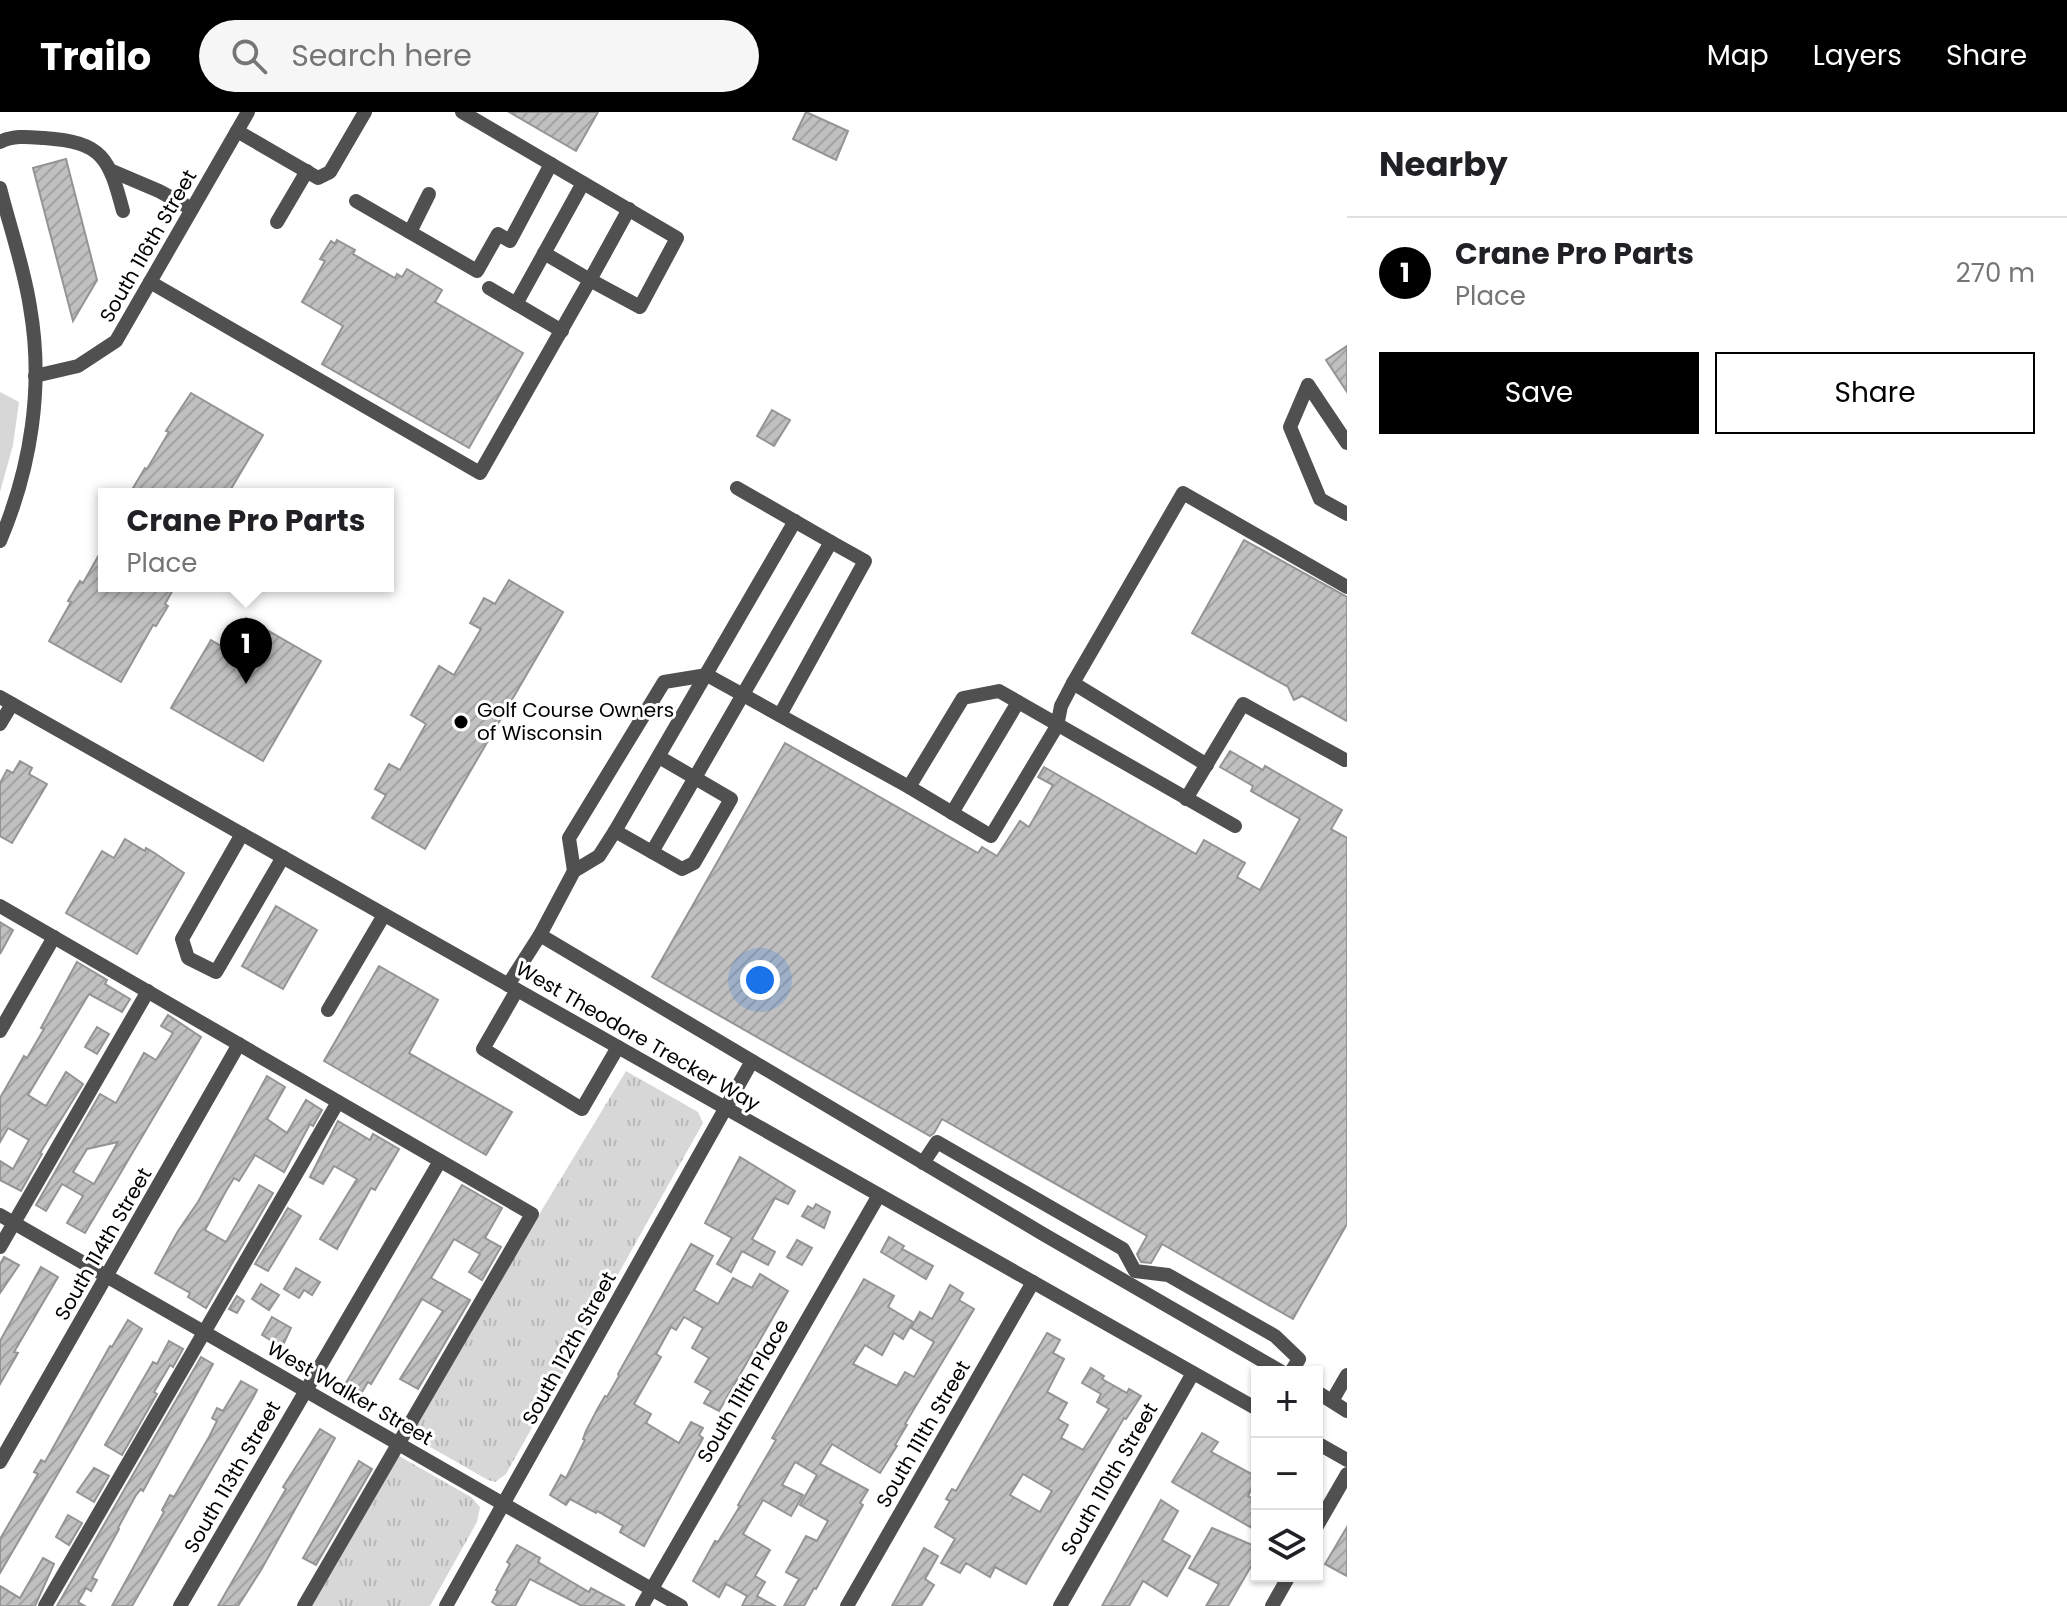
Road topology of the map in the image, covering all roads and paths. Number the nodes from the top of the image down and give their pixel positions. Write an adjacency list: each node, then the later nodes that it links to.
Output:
1 (248, 112): 4 (street, South 116th Street)
2 (365, 112): 8 (street)
3 (462, 112): 6 (street)
4 (237, 131): 8 (street); 13 (street, South 116th Street)
5 (0, 142): 7 (street)
6 (551, 164): 9 (street); 17 (street)
7 (112, 171): 13 (street); 15 (street)
8 (307, 171): 16 (street)
9 (583, 183): 14 (street); 19 (street)
10 (0, 188): 18 (street)
11 (429, 194): 17 (street)
12 (356, 201): 17 (street)
13 (192, 209): 21 (street, South 116th Street)
14 (629, 209): 20 (street); 20 (street)
15 (123, 211)
16 (277, 222)
17 (410, 232)
18 (7, 242): 25 (street)
19 (544, 253): 20 (street); 23 (street)
20 (590, 280): 24 (street)
21 (150, 282): 24 (street); 25 (street, South 116th Street)
22 (489, 288): 23 (street)
23 (516, 304): 24 (street)
24 (562, 331)
25 (35, 376): 30 (street)
26 (1347, 443): 28 (street)
27 (737, 488): 29 (street)
28 (1347, 514)
29 (795, 521): 31 (street); 33 (street)
30 (0, 541)
31 (831, 542): 35 (street); 38 (street)
32 (1347, 587): 34 (street)
33 (707, 675): 35 (street); 41 (street); 53 (street)
34 (1073, 683): 40 (street); 43 (street)
35 (743, 695): 38 (street); 44 (street)
36 (6, 700): 39 (street); 50 (street, West Theodore Trecker Way)
37 (1018, 702): 40 (street); 45 (street); 47 (street)
38 (780, 715): 45 (street)
39 (0, 724)
40 (1057, 726): 46 (street); 47 (street)
41 (659, 757): 44 (street); 49 (street)
42 (1345, 760): 43 (street)
43 (1207, 765): 46 (street)
44 (695, 778): 51 (street); 51 (street)
45 (909, 787): 47 (street)
46 (1186, 799): 48 (street)
47 (952, 813)
48 (1235, 826)
49 (615, 831): 51 (street); 53 (street)
50 (242, 834): 52 (street, West Theodore Trecker Way); 52 (street)
51 (652, 852)
52 (283, 857): 55 (street, West Theodore Trecker Way)
53 (574, 871): 56 (street)
54 (0, 906): 57 (street)
55 (384, 915): 58 (street, West Theodore Trecker Way); 60 (street)
56 (540, 935): 58 (street); 64 (street)
57 (54, 937): 59 (street); 61 (street)
58 (512, 987): 63 (street, West Theodore Trecker Way); 63 (street)
59 (148, 991): 62 (street); 71 (street)
60 (328, 1010)
61 (0, 1031)
62 (239, 1044): 65 (street); 73 (street, South 114th Street)
63 (618, 1047): 66 (street, West Theodore Trecker Way)
64 (752, 1061): 66 (street, South 112th Street); 68 (street)
65 (338, 1102): 67 (street); 76 (street)
66 (727, 1109): 69 (street, West Theodore Trecker Way); 91 (street, South 112th Street)
67 (440, 1161): 81 (street, South 113th Street); 86 (street)
68 (923, 1163): 74 (street); 74 (street)
69 (879, 1195): 75 (street, West Theodore Trecker Way); 94 (street, South 111th Place)
70 (0, 1215): 71 (street, West Walker Street)
71 (14, 1223): 72 (street); 73 (street, West Walker Street)
72 (0, 1247)
73 (107, 1277): 76 (street, West Walker Street); 89 (street, South 114th Street)
74 (1132, 1277): 77 (street); 78 (street)
75 (1033, 1282): 79 (street, West Theodore Trecker Way); 101 (street, South 111th Street)
76 (203, 1332): 81 (street, West Walker Street); 95 (street)
77 (1273, 1366)
78 (1295, 1366)
79 (1193, 1373): 84 (street, West Theodore Trecker Way); 102 (street, South 110th Street)
80 (1347, 1375): 83 (street)
81 (306, 1391): 86 (street, West Walker Street); 96 (street, South 113th Street)
82 (1323, 1396): 83 (street)
83 (1332, 1401): 85 (street)
84 (1251, 1406)
85 (1347, 1411)
86 (398, 1444): 91 (street, West Walker Street); 97 (street)
87 (1323, 1446): 88 (street)
88 (1347, 1460)
89 (0, 1462)
90 (1347, 1474): 92 (street)
91 (504, 1505): 94 (street, West Walker Street); 98 (street, South 112th Street)
92 (1323, 1516)
93 (1286, 1582): 103 (street)
94 (652, 1589): 99 (street, South 111th Place); 100 (street, West Walker Street)
95 (45, 1606)
96 (180, 1606)
97 (304, 1606)
98 (446, 1606)
99 (642, 1606)
100 (681, 1606)
101 (847, 1606)
102 (1060, 1606)
103 (1272, 1606)

